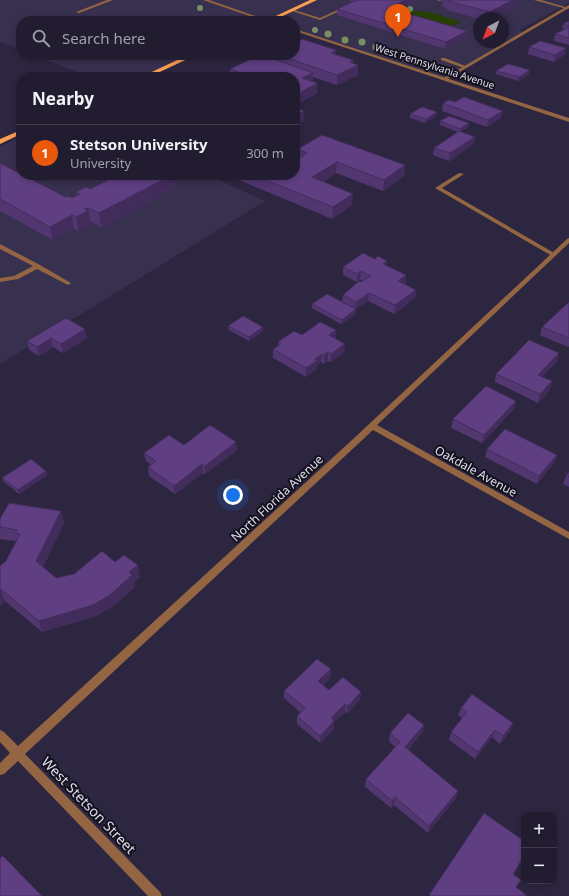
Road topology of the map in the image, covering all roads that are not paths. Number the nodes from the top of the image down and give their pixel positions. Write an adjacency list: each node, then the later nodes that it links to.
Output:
1 (111, 0): 8 (street)
2 (205, 0): 9 (street)
3 (314, 0): 7 (main road)
4 (362, 0): 7 (street)
5 (536, 0): 6 (street)
6 (568, 7): 14 (street)
7 (292, 10): 10 (main road)
8 (78, 12)
9 (253, 16)
10 (279, 16)
11 (300, 32): 16 (street, West Pennsylvania Avenue)
12 (443, 59): 14 (street)
13 (182, 60): 15 (main road)
14 (466, 66): 16 (street)
15 (155, 72)
16 (444, 79): 17 (street, West Pennsylvania Avenue)
17 (569, 120)
18 (16, 134): 19 (main road)
19 (0, 142)
20 (461, 174): 23 (street)
21 (569, 240): 23 (street, North Florida Avenue)
22 (0, 246): 24 (street)
23 (554, 255): 27 (street, North Florida Avenue)
24 (38, 266): 25 (street); 26 (street)
25 (0, 280)
26 (68, 283)
27 (372, 426): 28 (street, Oakdale Avenue); 30 (street, North Florida Avenue)
28 (569, 536)
29 (0, 735): 30 (street, West Stetson Street)
30 (18, 753): 31 (street, North Florida Avenue); 32 (street, West Stetson Street)
31 (0, 770)
32 (156, 896)

